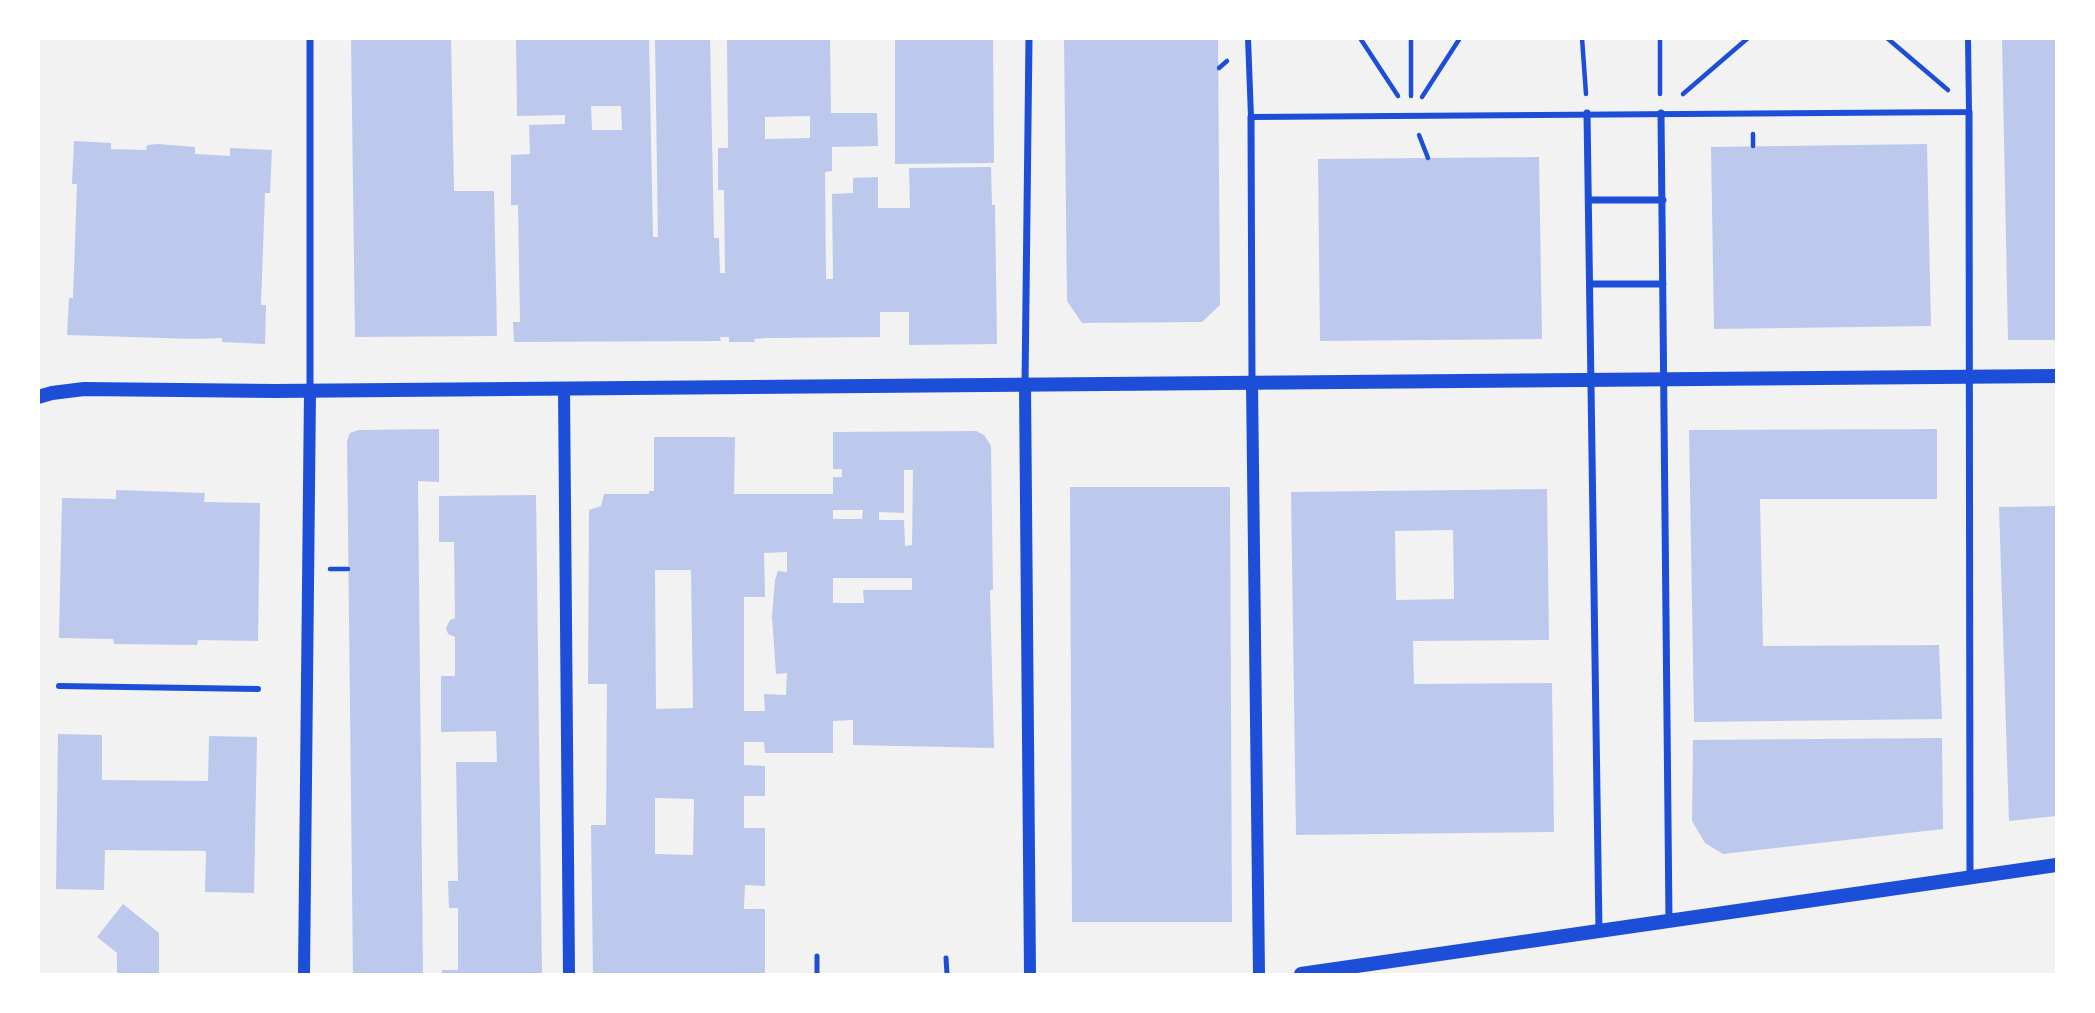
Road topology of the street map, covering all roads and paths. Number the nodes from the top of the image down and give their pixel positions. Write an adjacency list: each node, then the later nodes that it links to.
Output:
1 (310, 38): 28 (street)
2 (1029, 38): 26 (street)
3 (1248, 38): 16 (street)
4 (1360, 38): 15 (path)
5 (1411, 38): 15 (path)
6 (1460, 38): 15 (path)
7 (1582, 38): 13 (path)
8 (1660, 38): 14 (path)
9 (1748, 38): 14 (path)
10 (1887, 38): 12 (path)
11 (1968, 38): 12 (street)
12 (1969, 111): 14 (street); 22 (street)
13 (1587, 113): 14 (street); 15 (street); 17 (street)
14 (1661, 113): 18 (street)
15 (1410, 115): 16 (street)
16 (1251, 117): 25 (street)
17 (1590, 200): 18 (street); 19 (street)
18 (1663, 200): 20 (street)
19 (1591, 284): 20 (street); 23 (street)
20 (1664, 284): 24 (street)
21 (2056, 376): 22 (main road)
22 (1968, 377): 24 (main road); 33 (street)
23 (1592, 380): 24 (main road); 25 (main road); 35 (street)
24 (1664, 380): 34 (street)
25 (1252, 383): 26 (main road); 43 (street)
26 (1025, 385): 27 (main road); 42 (street)
27 (564, 389): 28 (main road); 39 (street)
28 (310, 391): 29 (main road); 38 (street)
29 (38, 397)
30 (59, 686): 31 (street)
31 (258, 689)
32 (2056, 865): 33 (main road)
33 (1970, 877): 34 (main road)
34 (1670, 921): 35 (main road)
35 (1599, 931): 44 (main road)
36 (817, 957): 40 (lane)
37 (946, 958): 41 (lane)
38 (304, 975)
39 (569, 975)
40 (817, 975)
41 (947, 975)
42 (1030, 975)
43 (1259, 975)
44 (1301, 975)

